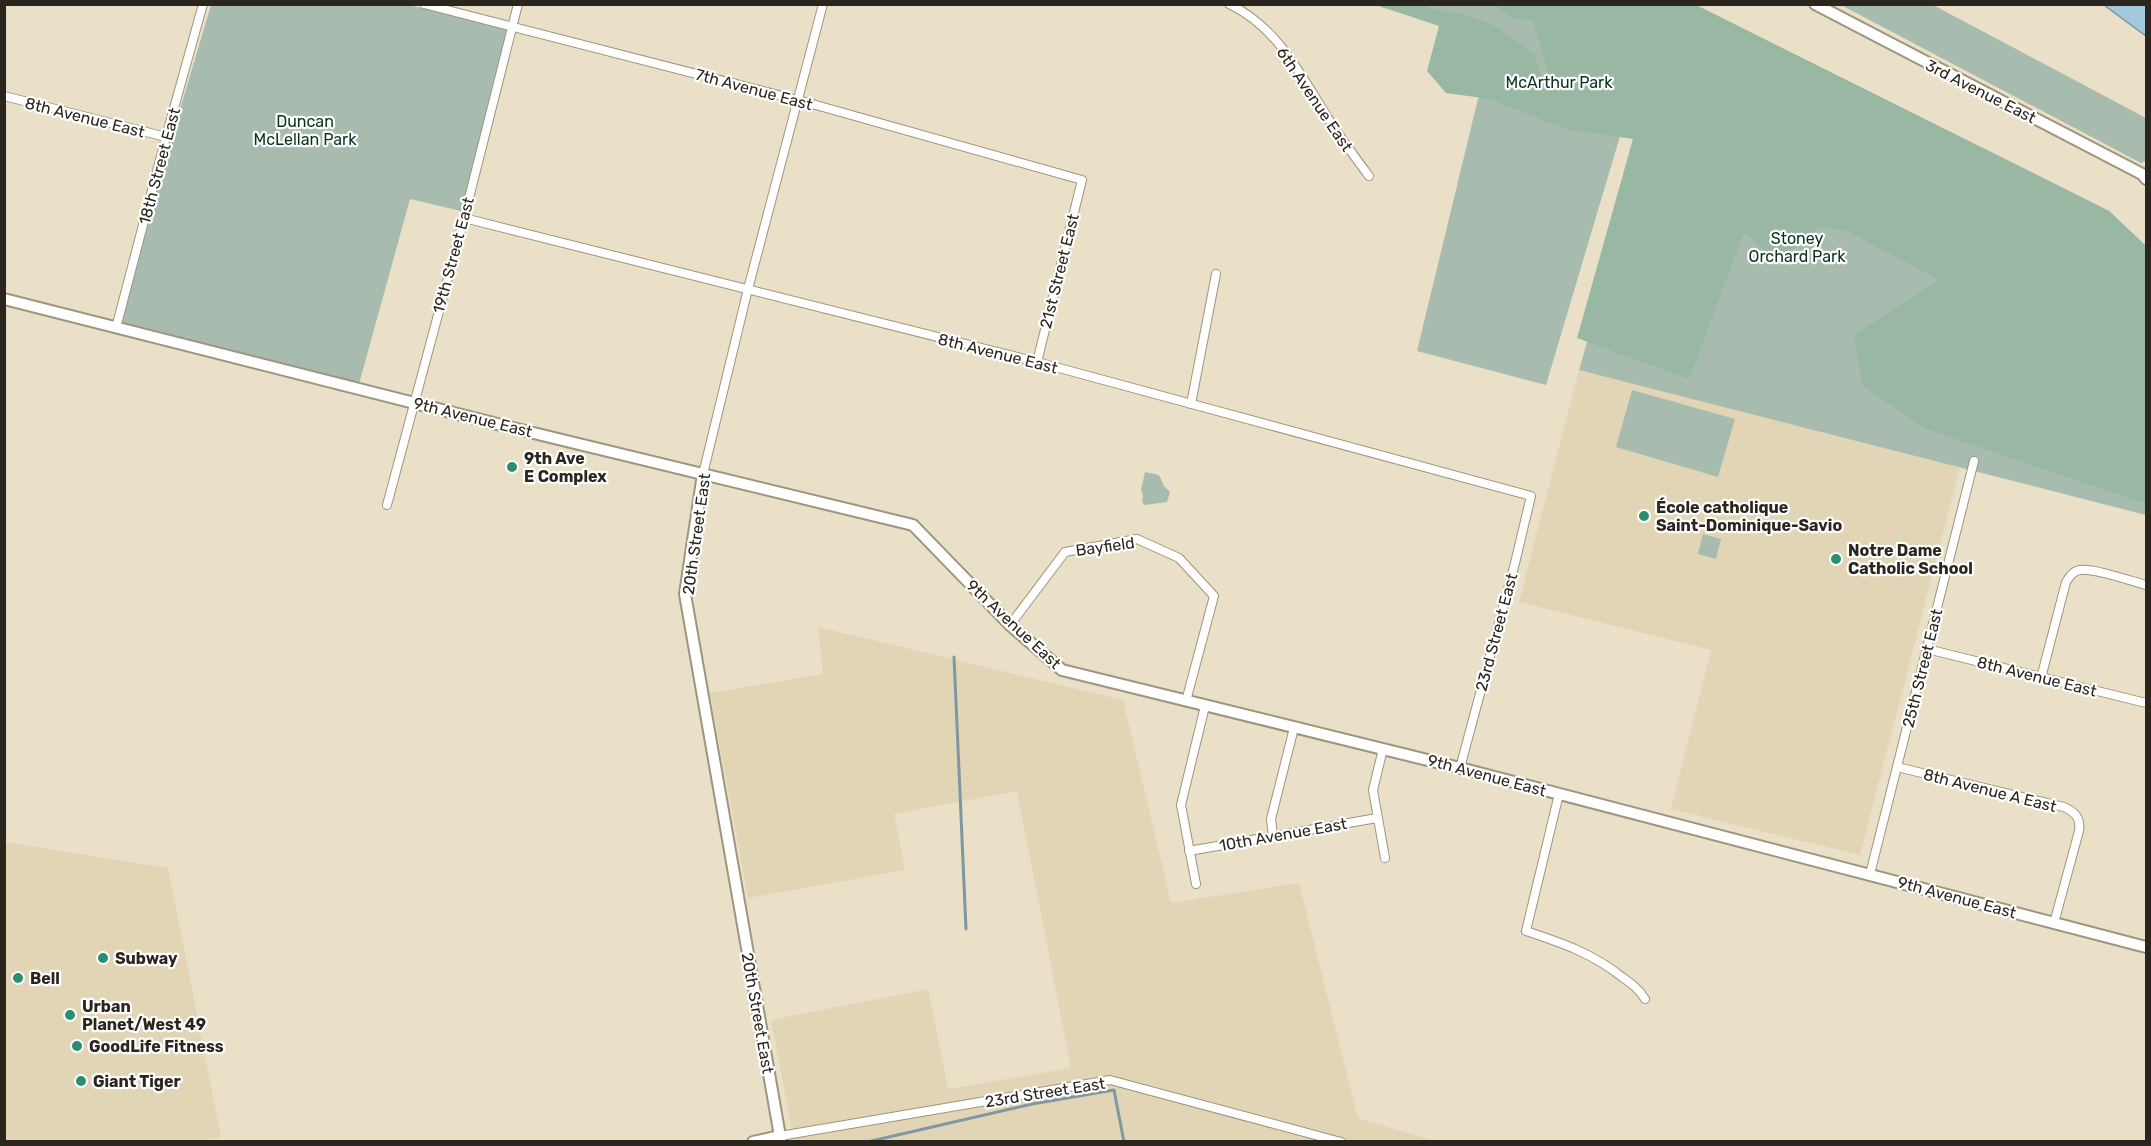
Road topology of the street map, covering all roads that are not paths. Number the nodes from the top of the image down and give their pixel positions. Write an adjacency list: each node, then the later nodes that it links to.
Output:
1 (203, 4): 10 (street, 18th Street East)
2 (424, 4): 7 (street, 7th Avenue East)
3 (518, 4): 7 (street, 19th Street East)
4 (823, 4): 9 (street, 20th Street East)
5 (1229, 4): 11 (street, 6th Avenue East)
6 (1815, 4): 12 (street, 3rd Avenue East)
7 (512, 27): 9 (street, 7th Avenue East); 14 (street, 19th Street East)
8 (4, 96): 10 (street, 8th Avenue East)
9 (798, 100): 13 (street, 7th Avenue East); 16 (street, 20th Street East)
10 (166, 137): 18 (street, 18th Street East)
11 (1369, 176)
12 (2146, 179)
13 (1082, 180): 19 (street, 21st Street East)
14 (464, 218): 16 (street, 8th Avenue East); 20 (street, 19th Street East)
15 (1216, 274): 21 (street)
16 (748, 289): 19 (street, 8th Avenue East); 23 (street, 20th Street East)
17 (4, 299): 18 (street, 9th Avenue East)
18 (116, 328): 20 (street, 9th Avenue East)
19 (1037, 362): 21 (street, 8th Avenue East)
20 (413, 402): 23 (street, 9th Avenue East); 25 (street, 19th Street East)
21 (1191, 404): 24 (street, 8th Avenue East)
22 (1974, 461): 28 (street, 25th Street East)
23 (703, 474): 27 (street, 9th Avenue East); 47 (street, 20th Street East)
24 (1530, 496): 36 (street, 23rd Street East)
25 (387, 505)
26 (2146, 585): 29 (street)
27 (1010, 625): 30 (street, 9th Avenue East); 30 (street, Bayfield)
28 (1927, 649): 29 (street, 8th Avenue East); 35 (street, 25th Street East)
29 (2041, 678): 31 (street, 8th Avenue East)
30 (1186, 701): 32 (street, 9th Avenue East)
31 (2146, 703)
32 (1205, 706): 33 (street, 9th Avenue East); 40 (street)
33 (1294, 728): 34 (street, 9th Avenue East); 39 (street)
34 (1383, 749): 36 (street, 9th Avenue East); 38 (street)
35 (1897, 767): 42 (street, 25th Street East); 44 (street, 8th Avenue A East)
36 (1460, 768): 37 (street, 9th Avenue East)
37 (1559, 794): 42 (street, 9th Avenue East); 46 (street)
38 (1377, 818): 39 (street, 10th Avenue East); 41 (street)
39 (1273, 836): 40 (street, 10th Avenue East)
40 (1190, 851): 43 (street)
41 (1385, 858)
42 (1870, 874): 44 (street, 9th Avenue East)
43 (1196, 884)
44 (2054, 923): 45 (street, 9th Avenue East)
45 (2146, 947)
46 (1646, 999)
47 (781, 1139): 48 (street); 49 (street, 23rd Street East)
48 (753, 1142)
49 (1341, 1142)

